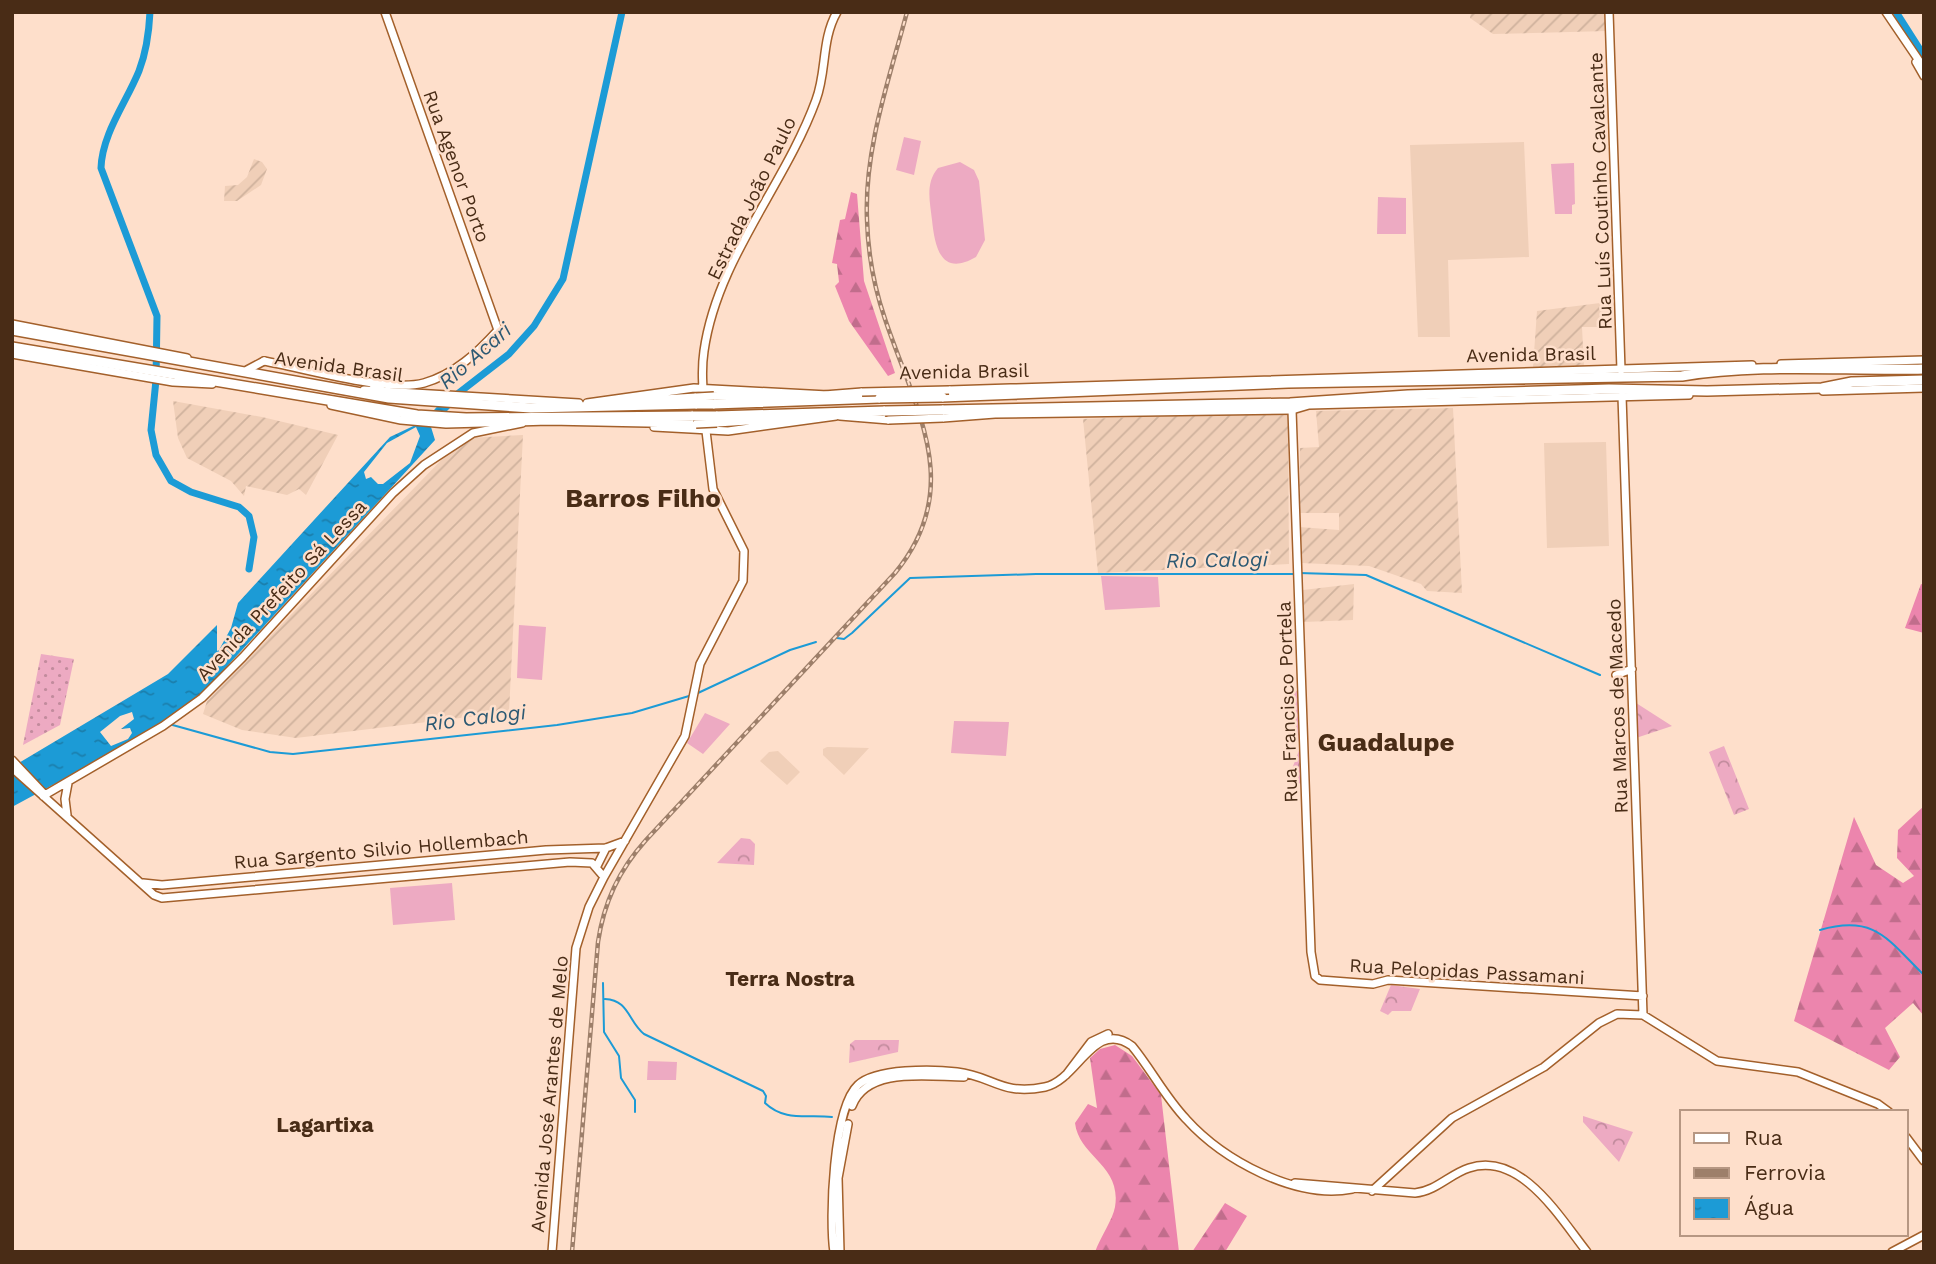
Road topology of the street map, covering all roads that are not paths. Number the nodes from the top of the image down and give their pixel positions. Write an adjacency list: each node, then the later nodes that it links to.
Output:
1 (385, 12): 21 (main road, Rua Agenor Porto)
2 (837, 12): 22 (main road, Estrada João Paulo)
3 (1609, 12): 17 (main road, Rua Luís Coutinho Cavalcante)
4 (1886, 12): 5 (main road)
5 (1915, 58): 6 (main road); 7 (main road)
6 (1924, 68)
7 (1924, 76)
8 (12, 324): 11 (main road, Avenida Brasil)
9 (12, 330): 11 (highway, Avenida Brasil)
10 (12, 347): 18 (highway, Avenida Brasil)
11 (146, 351): 13 (highway, Avenida Brasil)
12 (12, 354): 18 (main road, Avenida Brasil)
13 (170, 356): 16 (main road, Avenida Brasil); 28 (highway, Avenida Brasil)
14 (1924, 360): 17 (main road, Avenida Brasil)
15 (1924, 369): 25 (highway, Avenida Brasil)
16 (247, 370): 21 (main road, Avenida Brasil); 21 (main road)
17 (1621, 370): 20 (main road, Avenida Brasil)
18 (147, 373): 41 (highway, Avenida Brasil)
19 (1924, 380): 33 (highway, Avenida Brasil)
20 (1077, 386): 24 (main road, Avenida Brasil); 25 (main road)
21 (383, 388): 28 (main road, Avenida Brasil)
22 (704, 388): 26 (main road); 32 (main road); 44 (main road, Estrada João Paulo)
23 (1924, 388): 27 (main road, Avenida Brasil)
24 (945, 393): 25 (highway, Avenida Brasil); 26 (main road, Avenida Brasil, bridge); 29 (highway, Avenida Brasil, bridge)
25 (1032, 393)
26 (828, 395): 29 (main road, Avenida Brasil)
27 (1622, 396): 34 (main road, Avenida Brasil); 46 (main road, Rua Marcos de Macedo)
28 (427, 399): 30 (highway, Avenida Brasil)
29 (714, 400): 31 (highway, Avenida Brasil, bridge)
30 (464, 401): 31 (highway, Avenida Brasil); 32 (main road, Avenida Brasil)
31 (697, 401): 32 (main road, Avenida Brasil)
32 (587, 403)
33 (1045, 407): 35 (main road); 36 (highway, Avenida Brasil)
34 (1292, 410): 35 (main road, Avenida Brasil); 62 (main road, Rua Francisco Portela)
35 (1098, 412): 36 (main road, Avenida Brasil)
36 (943, 414): 37 (highway, Avenida Brasil, bridge)
37 (887, 415): 38 (main road, Avenida Brasil); 40 (highway, Avenida Brasil)
38 (836, 416): 40 (main road, Avenida Brasil); 44 (main road)
39 (694, 420): 40 (highway, Avenida Brasil, bridge); 41 (highway, Avenida Brasil); 42 (main road, Avenida Brasil)
40 (717, 420)
41 (451, 422): 43 (main road, Avenida Brasil); 45 (main road)
42 (608, 422): 43 (main road, Avenida Brasil); 44 (main road)
43 (522, 423): 45 (main road, Avenida Prefeito Sá Lessa)
44 (706, 431): 52 (main road, Estrada João Paulo)
45 (462, 439): 49 (main road, Avenida Prefeito Sá Lessa)
46 (1632, 669): 47 (main road); 63 (main road, Rua Marcos de Macedo)
47 (1616, 675)
48 (13, 763): 50 (main road, Rua Sargento Silvio Hollembach)
49 (68, 783): 50 (main road, Avenida Prefeito Sá Lessa); 51 (main road)
50 (44, 795): 51 (main road, Rua Sargento Silvio Hollembach)
51 (67, 816): 60 (main road, Rua Sargento Silvio Hollembach)
52 (625, 841): 53 (main road, Rua Sargento Silvio Hollembach); 55 (main road, Estrada João Paulo)
53 (606, 848): 54 (main road, Rua Sargento Silvio Hollembach); 55 (main road); 56 (main road)
54 (455, 858): 57 (main road, Rua Sargento Silvio Hollembach); 58 (main road)
55 (612, 862): 59 (main road, Avenida José Arantes de Melo)
56 (597, 866): 58 (main road, Rua Sargento Silvio Hollembach); 59 (main road)
57 (312, 871): 60 (main road, Rua Sargento Silvio Hollembach); 61 (main road)
58 (456, 872): 61 (main road, Rua Sargento Silvio Hollembach)
59 (604, 877): 71 (main road, Avenida José Arantes de Melo)
60 (139, 882): 61 (main road, Rua Sargento Silvio Hollembach)
61 (313, 886)
62 (1311, 952): 63 (main road, Rua Pelopidas Passamani)
63 (1643, 996): 64 (main road, Rua Marcos de Macedo)
64 (1643, 1015): 66 (main road); 69 (main road)
65 (904, 1075): 69 (main road); 72 (main road); 73 (main road)
66 (1886, 1110)
67 (1908, 1140): 68 (main road)
68 (1924, 1161)
69 (1372, 1191): 74 (main road)
70 (1924, 1235): 75 (main road)
71 (552, 1252)
72 (834, 1252)
73 (839, 1252)
74 (1587, 1252)
75 (1892, 1252)

